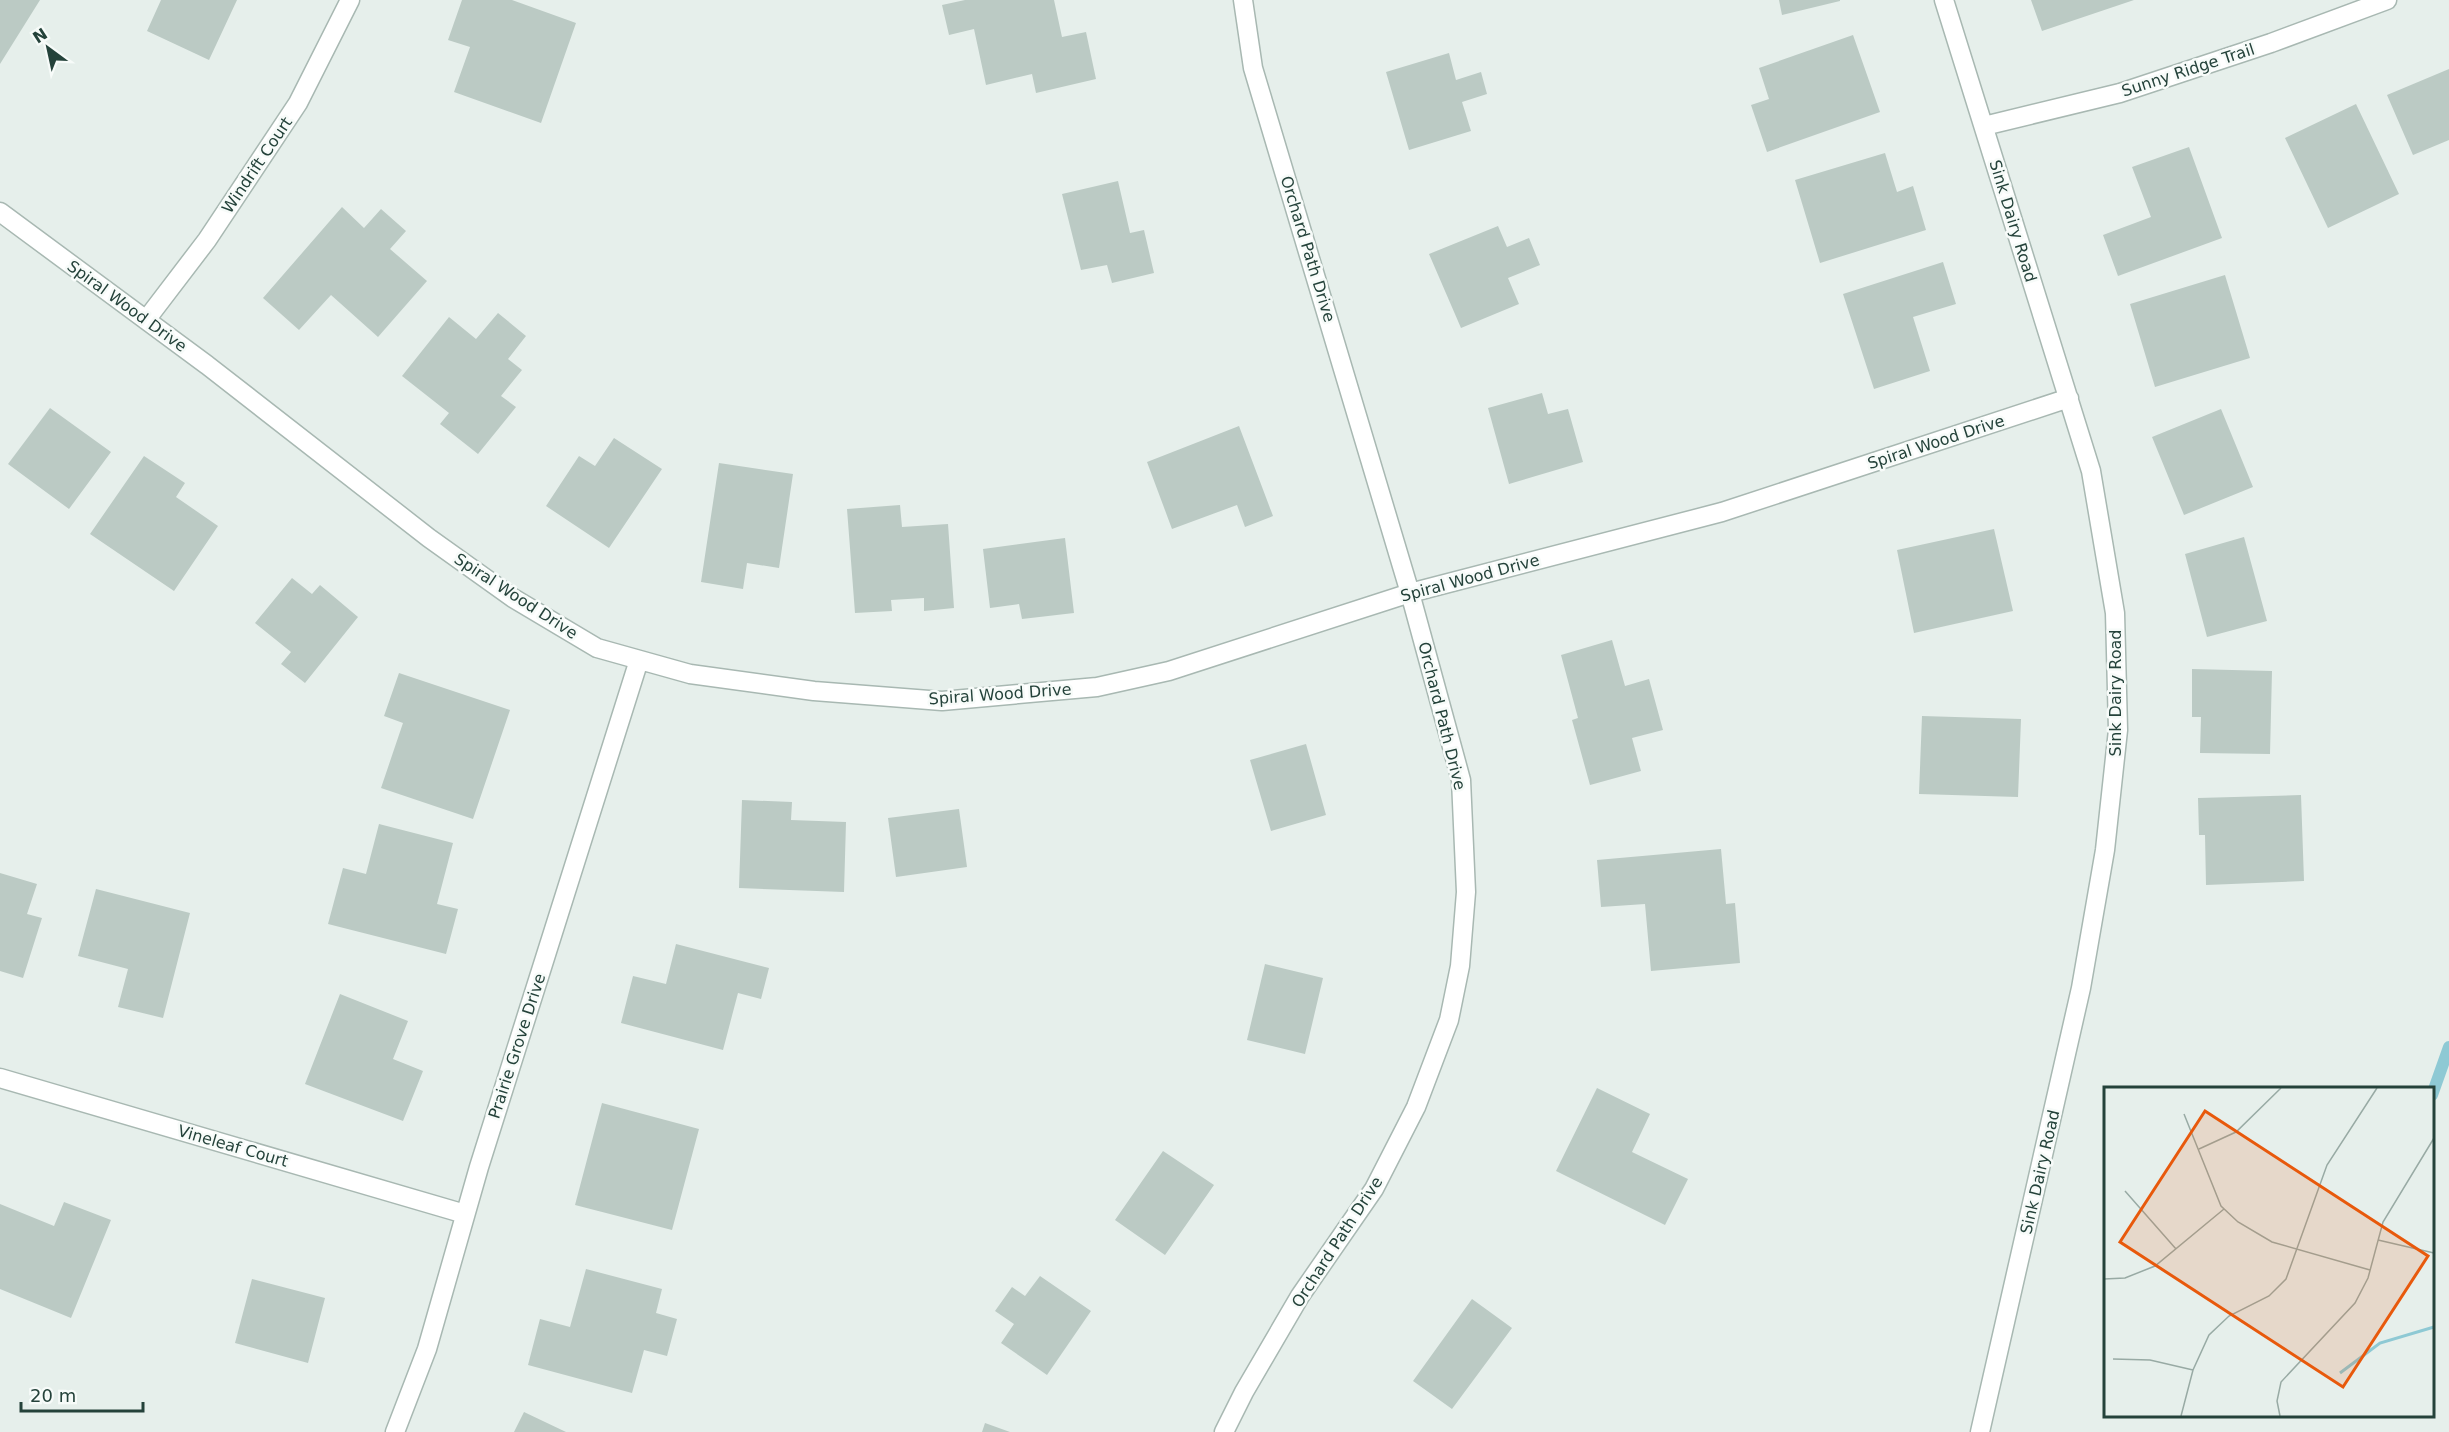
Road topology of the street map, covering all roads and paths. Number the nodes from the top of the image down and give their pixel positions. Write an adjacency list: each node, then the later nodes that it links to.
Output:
1 (350, 0): 7 (street, Windrift Court)
2 (1243, 0): 9 (street, Orchard Path Drive)
3 (1944, 0): 5 (street, Sink Dairy Road)
4 (2387, 0): 5 (street, Sunny Ridge Trail)
5 (1984, 126): 8 (street, Sink Dairy Road)
6 (0, 212): 7 (street, Spiral Wood Drive)
7 (146, 320): 10 (street, Spiral Wood Drive)
8 (2069, 398): 9 (street, Spiral Wood Drive); 15 (street, Sink Dairy Road)
9 (1410, 593): 10 (street, Spiral Wood Drive); 14 (street, Orchard Path Drive)
10 (639, 660): 12 (street, Prairie Grove Drive)
11 (0, 1078): 12 (street, Vineleaf Court)
12 (465, 1214): 13 (street, Prairie Grove Drive)
13 (395, 1432)
14 (1224, 1432)
15 (1980, 1432)

